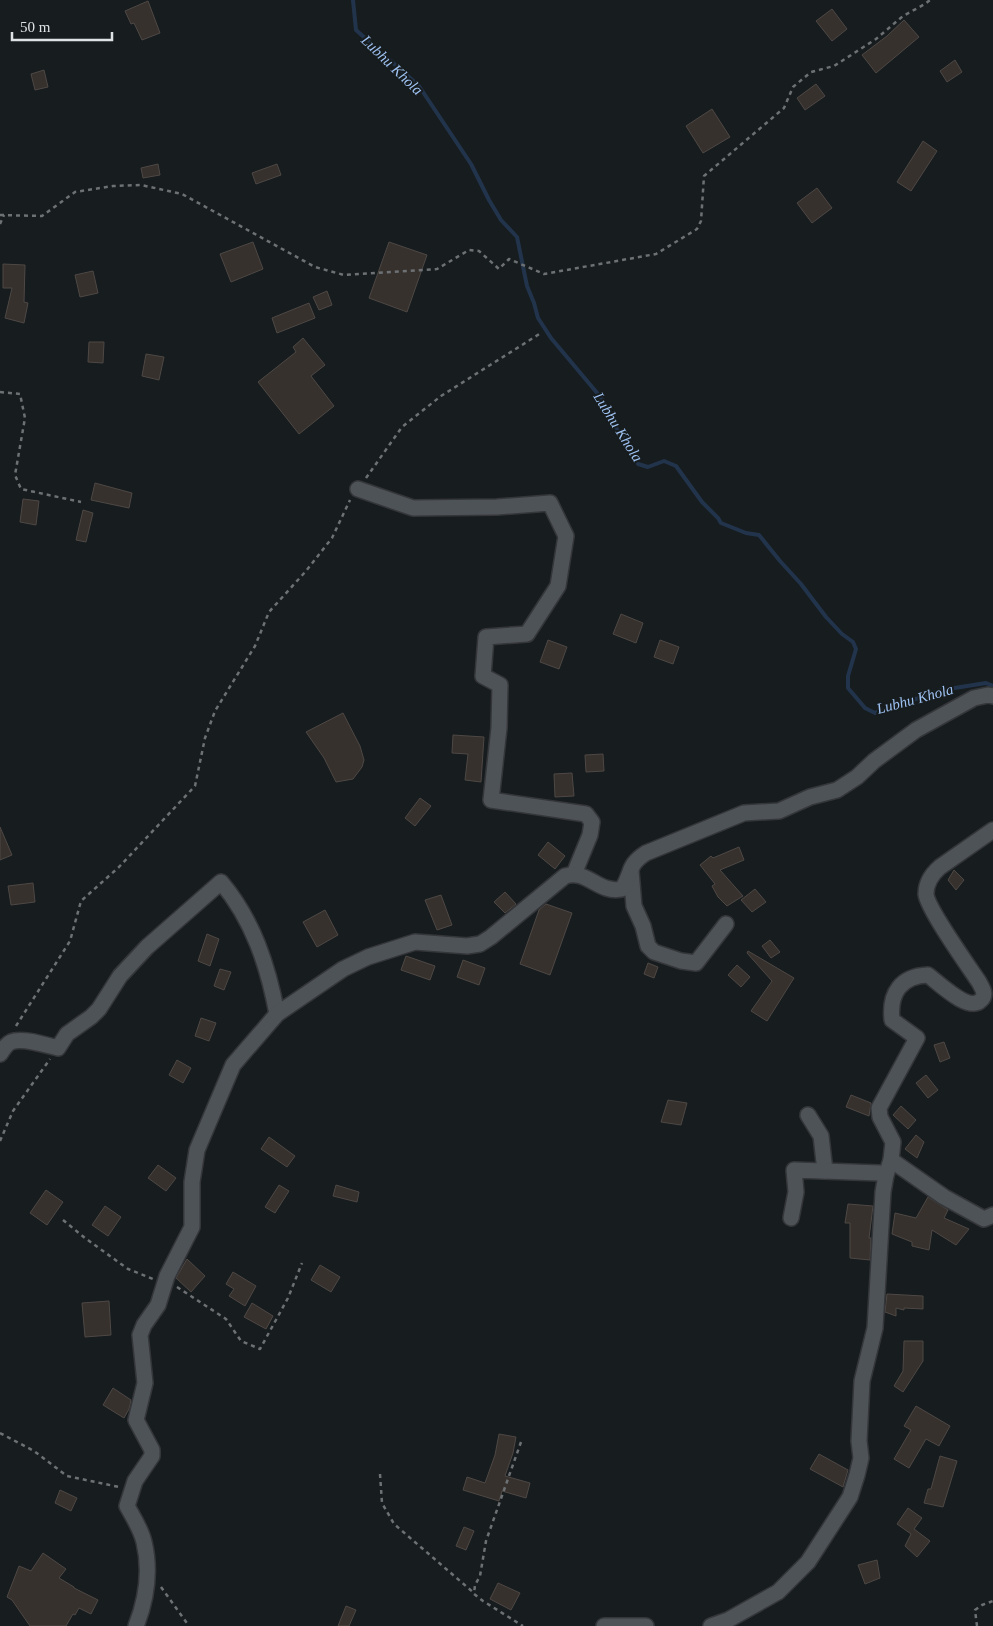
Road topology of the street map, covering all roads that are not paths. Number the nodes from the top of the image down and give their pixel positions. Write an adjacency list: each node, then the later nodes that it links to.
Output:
1 (358, 488): 5 (street)
2 (993, 696): 4 (street)
3 (993, 830): 10 (street)
4 (630, 867): 5 (street); 6 (street)
5 (574, 874): 7 (street)
6 (726, 924)
7 (278, 1014): 8 (street); 15 (street)
8 (0, 1054)
9 (808, 1115): 11 (street)
10 (891, 1160): 12 (street); 13 (street)
11 (825, 1171): 12 (street); 14 (street)
12 (886, 1175): 18 (street)
13 (993, 1216)
14 (791, 1218)
15 (136, 1626)
16 (604, 1626): 17 (street)
17 (646, 1626)
18 (711, 1626)

